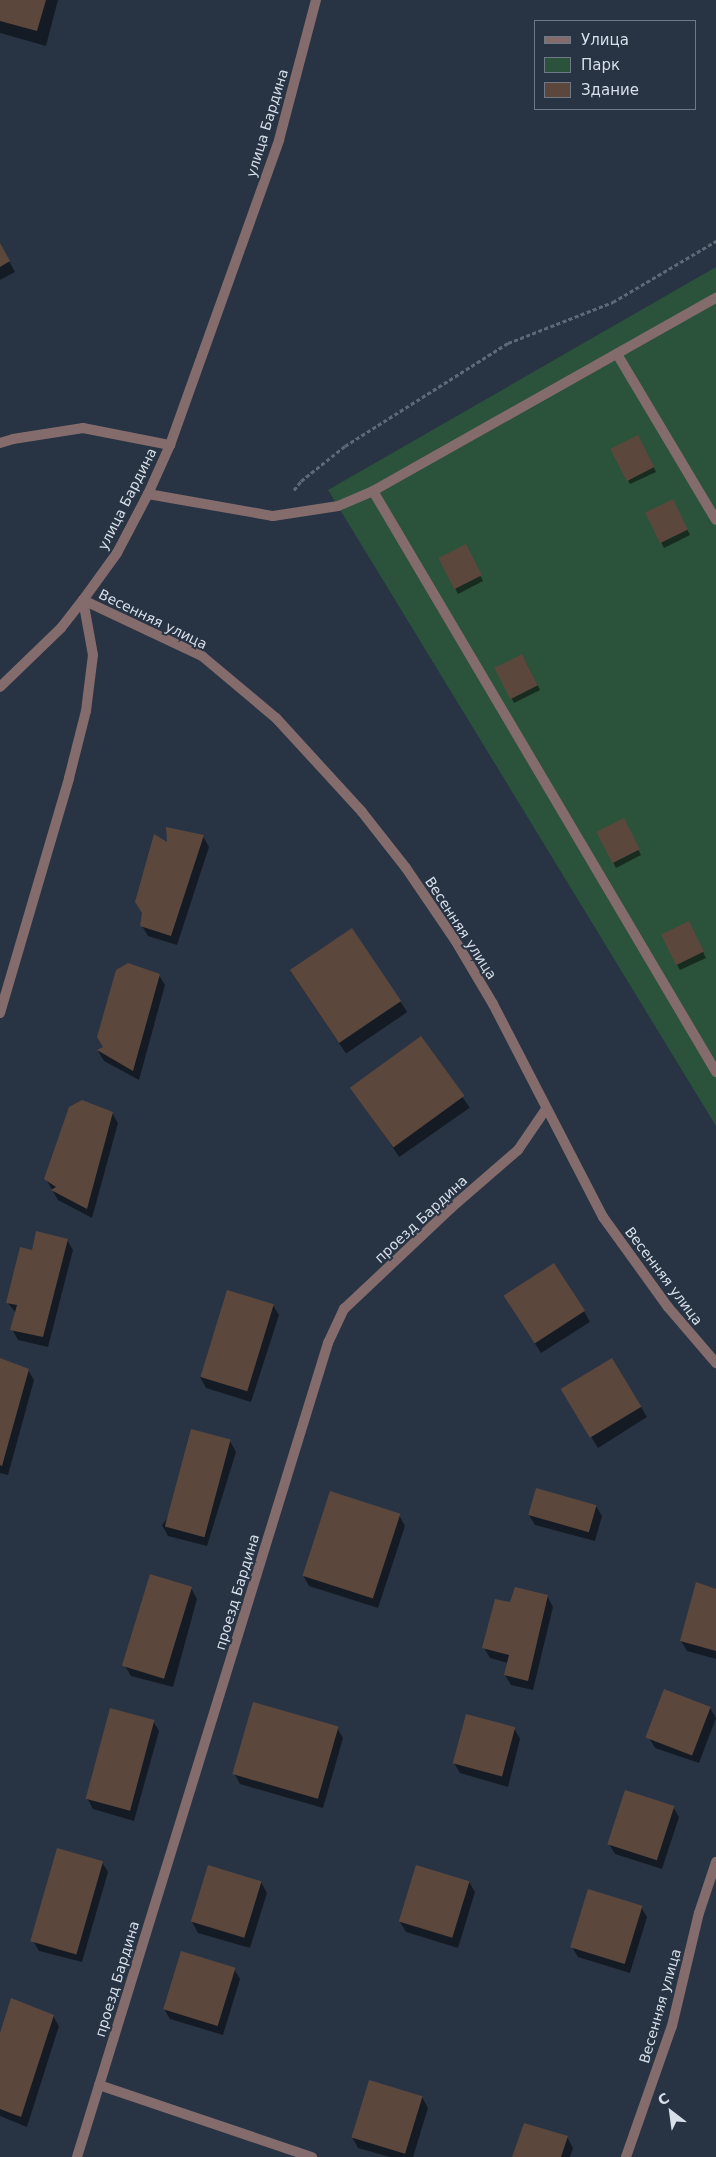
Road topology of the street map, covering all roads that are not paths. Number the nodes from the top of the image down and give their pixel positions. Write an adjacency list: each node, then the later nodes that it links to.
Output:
1 (316, 0): 5 (street, улица Бардина)
2 (716, 298): 3 (street)
3 (617, 354): 6 (street); 8 (street)
4 (0, 443): 5 (street)
5 (170, 445): 7 (street, улица Бардина)
6 (373, 491): 7 (street); 12 (street)
7 (148, 494): 9 (street, улица Бардина)
8 (716, 520)
9 (83, 600): 10 (street, улица Бардина); 11 (street); 13 (street, Весенняя улица)
10 (0, 687)
11 (0, 1013)
12 (716, 1072)
13 (546, 1108): 14 (street, Весенняя улица); 16 (street, проезд Бардина)
14 (716, 1363)
15 (716, 1862): 19 (street, Весенняя улица)
16 (99, 2085): 17 (street, проезд Бардина); 18 (street)
17 (77, 2157)
18 (312, 2157)
19 (626, 2157)

